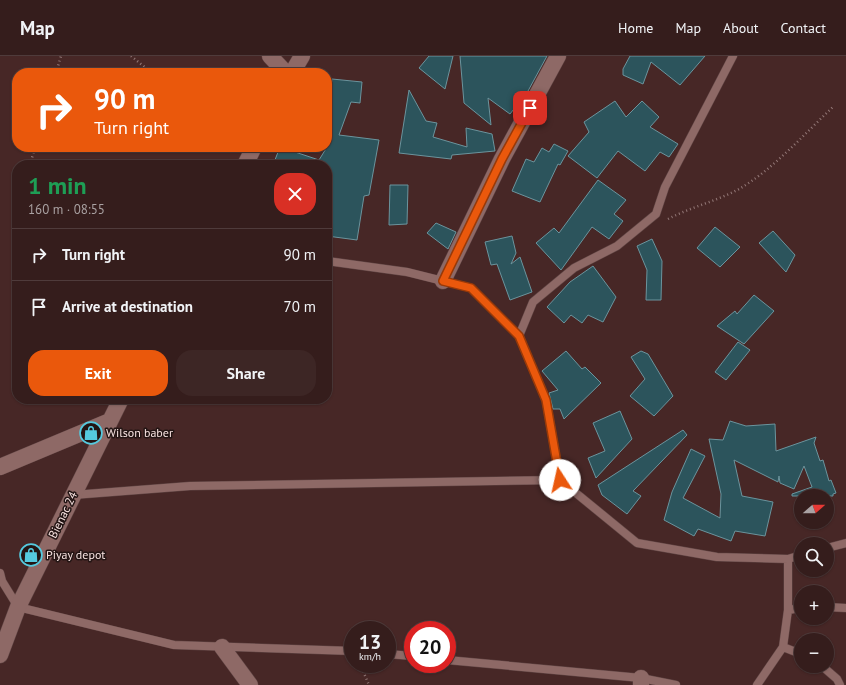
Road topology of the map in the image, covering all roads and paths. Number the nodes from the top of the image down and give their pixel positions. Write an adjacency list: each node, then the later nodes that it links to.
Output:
1 (61, 56): 7 (path)
2 (131, 56): 8 (path)
3 (270, 56): 9 (street)
4 (302, 56): 10 (street)
5 (558, 56): 14 (street)
6 (732, 56): 15 (lane)
7 (57, 68)
8 (146, 68)
9 (281, 68)
10 (295, 68)
11 (834, 106): 12 (path)
12 (663, 222)
13 (332, 262): 14 (lane)
14 (443, 281): 15 (lane)
15 (519, 336): 19 (lane)
16 (119, 404): 17 (street, Bienac 24)
17 (110, 422): 18 (street); 20 (street, Bienac 24)
18 (0, 467)
19 (560, 480): 20 (lane); 24 (lane)
20 (73, 495): 26 (street, Bienac 24)
21 (846, 543): 22 (lane)
22 (834, 546)
23 (794, 557): 24 (lane)
24 (788, 559): 30 (lane)
25 (0, 573): 26 (lane)
26 (18, 606): 31 (lane); 35 (street, Bienac 24)
27 (834, 607): 28 (lane)
28 (846, 608)
29 (794, 609): 30 (lane)
30 (788, 610): 32 (lane)
31 (222, 647): 33 (lane); 40 (street)
32 (783, 647): 34 (lane); 43 (lane)
33 (344, 651)
34 (794, 651)
35 (0, 655)
36 (456, 661): 39 (lane)
37 (364, 673): 41 (path)
38 (830, 673): 44 (lane)
39 (641, 681): 42 (lane)
40 (250, 685)
41 (369, 685)
42 (676, 685)
43 (757, 685)
44 (840, 685)

